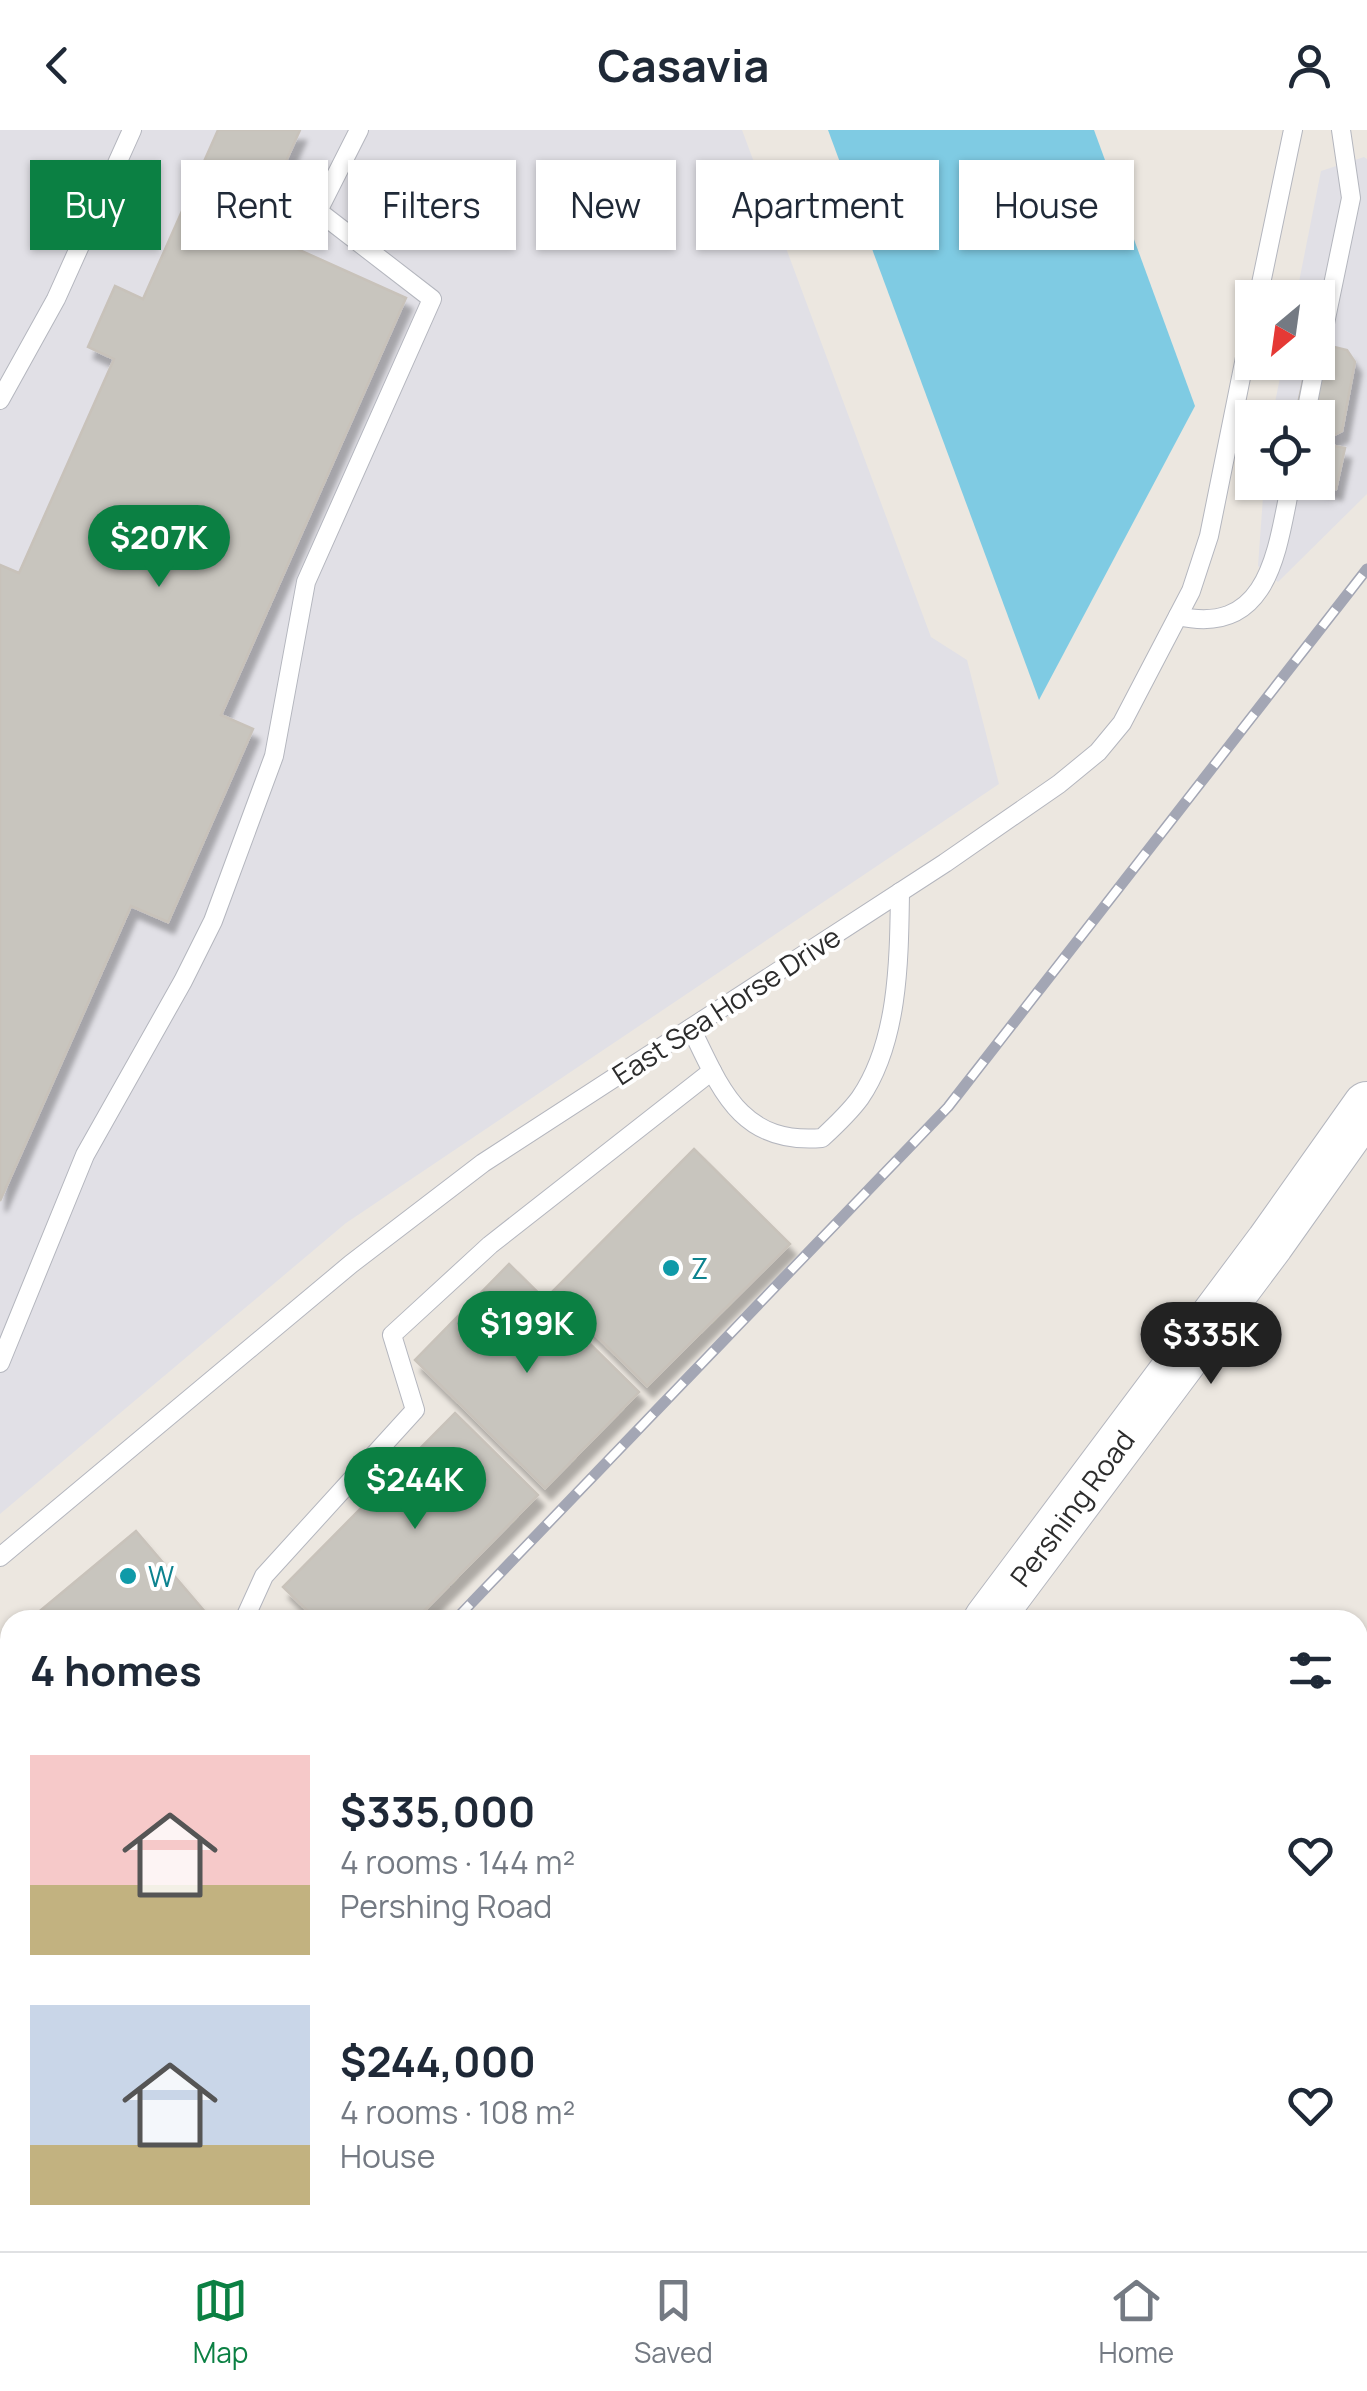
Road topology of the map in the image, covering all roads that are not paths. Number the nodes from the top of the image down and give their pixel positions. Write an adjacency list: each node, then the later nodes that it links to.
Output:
1 (132, 130): 8 (lane)
2 (359, 130): 15 (lane)
3 (1294, 130): 5 (lane)
4 (1341, 130): 6 (lane)
5 (1262, 280)
6 (1334, 280)
7 (1240, 380): 10 (lane, East Sea Horse Drive)
8 (3, 391)
9 (1287, 500): 10 (lane)
10 (1178, 616): 11 (lane, East Sea Horse Drive)
11 (900, 892): 12 (lane, East Sea Horse Drive); 13 (lane)
12 (691, 1028): 13 (lane); 16 (lane, East Sea Horse Drive)
13 (712, 1071): 17 (lane)
14 (1367, 1106): 18 (street, Pershing Road)
15 (0, 1363)
16 (0, 1557)
17 (249, 1610)
18 (995, 1610)

